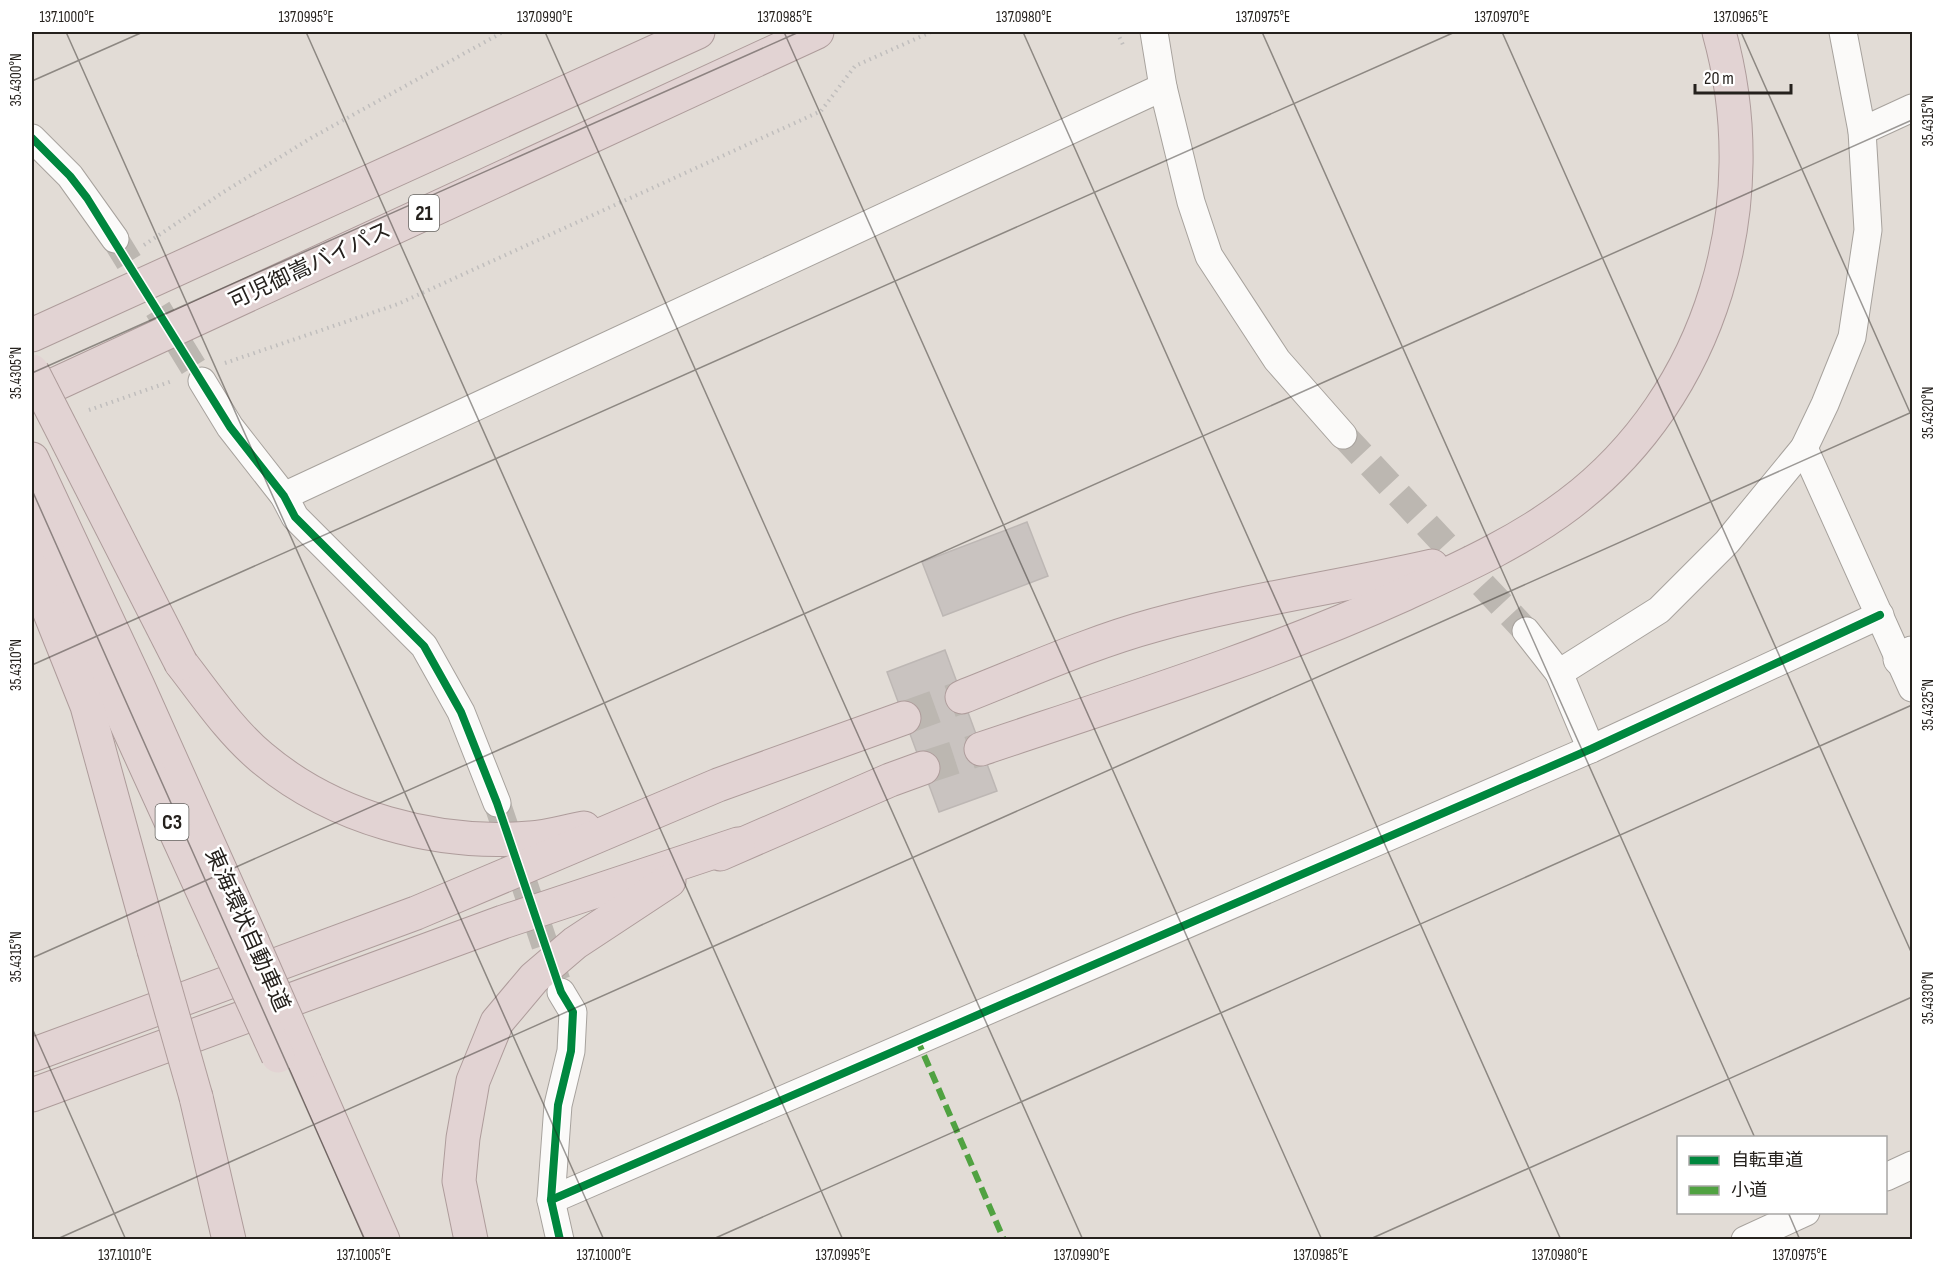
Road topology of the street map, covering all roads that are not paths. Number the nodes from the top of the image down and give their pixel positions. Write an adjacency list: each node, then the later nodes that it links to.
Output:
1 (698, 32): 11 (highway, 21)
2 (816, 32): 14 (highway, 可児御嵩バイパス / 21)
3 (1154, 32): 6 (street)
4 (1719, 32): 20 (highway)
5 (1843, 32): 8 (street)
6 (1163, 87): 15 (street); 18 (street)
7 (1912, 108): 8 (street)
8 (1862, 131): 16 (street)
9 (32, 138): 10 (street)
10 (115, 239)
11 (32, 335)
12 (32, 371): 32 (highway, bridge)
13 (211, 373): 18 (street)
14 (32, 396)
15 (1343, 435)
16 (1804, 448): 22 (street); 25 (street)
17 (32, 459): 26 (highway, 東海環状自動車道 / C3)
18 (284, 496): 33 (street)
19 (32, 517): 26 (highway, 東海環状自動車道 / C3)
20 (1522, 536): 27 (highway); 29 (highway)
21 (32, 568): 26 (highway)
22 (1880, 615): 24 (street); 30 (street)
23 (1526, 632): 25 (street)
24 (1908, 667)
25 (1559, 674): 30 (street)
26 (112, 694): 37 (highway, 東海環状自動車道 / C3, bridge); 43 (highway, bridge)
27 (962, 697)
28 (904, 718): 32 (highway)
29 (981, 749)
30 (1591, 749): 41 (street)
31 (923, 768): 34 (highway)
32 (718, 785): 36 (highway)
33 (497, 803)
34 (738, 844): 38 (highway); 46 (highway)
35 (561, 992): 41 (street)
36 (32, 1055)
37 (295, 1067): 44 (highway, 東海環状自動車道 / C3); 45 (highway, 東海環状自動車道 / C3)
38 (32, 1095)
39 (1912, 1165): 40 (street)
40 (1887, 1177)
41 (550, 1200): 47 (street)
42 (1801, 1214): 48 (street)
43 (229, 1239)
44 (360, 1239)
45 (383, 1239)
46 (471, 1239)
47 (560, 1239)
48 (1745, 1239)

